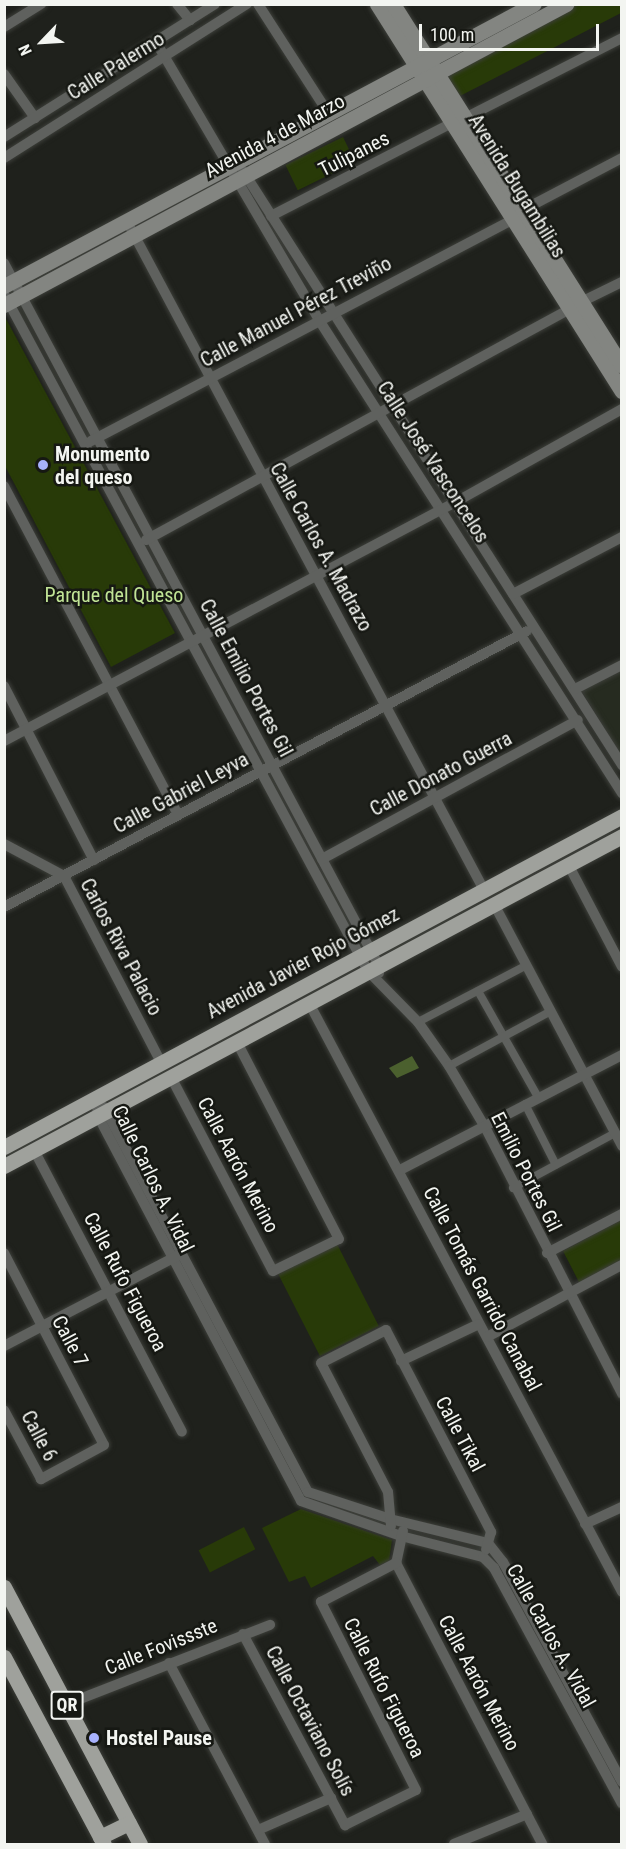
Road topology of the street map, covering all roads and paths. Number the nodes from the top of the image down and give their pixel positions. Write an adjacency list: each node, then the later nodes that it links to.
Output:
1 (41, 4): 11 (street)
2 (177, 4): 10 (street)
3 (215, 4): 10 (street, Calle Palermo)
4 (247, 4): 14 (street, Calle Palermo)
5 (258, 4): 17 (street)
6 (377, 4): 15 (main road, Avenida Bugambilias)
7 (393, 4): 15 (main road, Avenida Bugambilias)
8 (566, 4): 15 (main road, Avenida 4 de Marzo)
9 (524, 7): 15 (main road, Avenida 4 de Marzo)
10 (190, 21): 13 (street, Calle Palermo)
11 (4, 27)
12 (621, 38): 19 (street, Tulipanes)
13 (156, 42): 14 (street, Calle José Vasconcelos); 18 (street, Calle Palermo)
14 (166, 56): 21 (street, Calle Palermo); 23 (street, Calle José Vasconcelos)
15 (427, 70): 17 (main road, Avenida 4 de Marzo); 19 (main road, Avenida Bugambilias); 23 (main road, Avenida 4 de Marzo)
16 (4, 74): 18 (street)
17 (329, 114): 23 (main road, Avenida 4 de Marzo)
18 (35, 118): 20 (street, Calle Palermo)
19 (458, 121): 24 (main road, Avenida Bugambilias); 25 (street, Tulipanes)
20 (4, 137)
21 (4, 158)
22 (621, 158): 24 (street, Calle Manuel Pérez Treviño)
23 (237, 172): 25 (street, Calle José Vasconcelos); 26 (main road, Avenida 4 de Marzo); 27 (main road, Avenida 4 de Marzo); 33 (street, Calle José Vasconcelos)
24 (518, 214): 31 (main road, Avenida Bugambilias); 32 (street, Calle Manuel Pérez Treviño)
25 (271, 216): 32 (street, Calle José Vasconcelos)
26 (127, 221): 27 (street, Calle Carlos A. Madrazo); 30 (main road, Avenida 4 de Marzo)
27 (135, 235): 30 (main road, Avenida 4 de Marzo); 35 (street, Calle Carlos A. Madrazo)
28 (4, 263): 30 (street)
29 (621, 282): 31 (street)
30 (10, 294): 40 (street, Calle Emilio Portes Gil); 41 (street, Calle Emilio Portes Gil)
31 (576, 306): 34 (main road, Avenida Bugambilias); 36 (main road, Avenida Bugambilias); 37 (street)
32 (331, 312): 33 (street, Calle Manuel Pérez Treviño); 37 (street, Calle José Vasconcelos)
33 (319, 321): 35 (street, Calle Manuel Pérez Treviño); 39 (street, Calle José Vasconcelos)
34 (621, 366)
35 (212, 379): 40 (street, Calle Manuel Pérez Treviño); 42 (street, Calle Carlos A. Madrazo)
36 (621, 391)
37 (394, 408): 39 (street); 44 (street, Calle José Vasconcelos)
38 (621, 409): 44 (street)
39 (381, 415): 42 (street); 45 (street, Calle José Vasconcelos)
40 (97, 438): 41 (street, Calle Manuel Pérez Treviño); 47 (street, Calle Emilio Portes Gil)
41 (85, 443): 48 (street, Calle Emilio Portes Gil)
42 (264, 479): 47 (street); 49 (street, Calle Carlos A. Madrazo)
43 (4, 486): 56 (street)
44 (452, 504): 45 (street); 50 (street, Calle José Vasconcelos)
45 (440, 509): 49 (street); 52 (street, Calle José Vasconcelos)
46 (621, 537): 50 (street)
47 (151, 538): 48 (street); 53 (street, Calle Emilio Portes Gil)
48 (139, 544): 54 (street, Calle Emilio Portes Gil)
49 (318, 576): 53 (street); 59 (street, Calle Carlos A. Madrazo)
50 (513, 594): 51 (street, Calle José Vasconcelos)
51 (534, 627): 52 (street, Calle Gabriel Leyva); 58 (street, Calle José Vasconcelos)
52 (523, 633): 59 (street, Calle Gabriel Leyva); 60 (street, Calle José Vasconcelos)
53 (202, 634): 54 (street); 63 (street, Calle Emilio Portes Gil)
54 (190, 640): 56 (street); 65 (street, Calle Emilio Portes Gil)
55 (621, 664): 58 (street)
56 (109, 684): 61 (street); 68 (street)
57 (4, 686): 61 (street)
58 (575, 689): 64 (street, Calle José Vasconcelos)
59 (386, 705): 63 (street, Calle Gabriel Leyva); 67 (street, Calle Carlos A. Madrazo)
60 (578, 720): 66 (street, Calle José Vasconcelos); 67 (street, Calle Donato Guerra)
61 (28, 729): 62 (street); 73 (street)
62 (4, 741)
63 (272, 765): 65 (street, Calle Gabriel Leyva); 72 (street, Calle Emilio Portes Gil)
64 (621, 765)
65 (261, 771): 68 (street, Calle Gabriel Leyva); 79 (street, Calle Emilio Portes Gil)
66 (621, 793)
67 (434, 798): 72 (street, Calle Donato Guerra); 76 (street, Calle Carlos A. Madrazo)
68 (178, 814): 73 (street, Calle Gabriel Leyva)
69 (621, 816): 76 (main road, Avenida Javier Rojo Gómez)
70 (621, 836): 74 (main road, Avenida Javier Rojo Gómez)
71 (4, 844): 75 (street, Carlos Riva Palacio)
72 (322, 859): 79 (street, Calle Emilio Portes Gil)
73 (94, 860): 75 (street, Calle Gabriel Leyva)
74 (568, 864): 77 (main road, Avenida Javier Rojo Gómez); 81 (street)
75 (64, 876): 78 (street, Calle Gabriel Leyva); 90 (street, Carlos Riva Palacio)
76 (484, 890): 79 (main road, Avenida Javier Rojo Gómez)
77 (494, 904): 80 (street); 82 (main road, Avenida Javier Rojo Gómez)
78 (4, 907)
79 (365, 953): 82 (street, Calle Emilio Portes Gil); 90 (main road, Avenida Javier Rojo Gómez)
80 (527, 965): 83 (street); 85 (street)
81 (621, 966)
82 (375, 972): 84 (main road, Avenida Javier Rojo Gómez); 86 (street, Emilio Portes Gil)
83 (478, 991): 86 (street); 87 (street)
84 (309, 1003): 88 (main road, Avenida Javier Rojo Gómez); 105 (street, Calle Tomás Garrido Canabal)
85 (551, 1011): 87 (street); 92 (street)
86 (418, 1022): 91 (street, Emilio Portes Gil)
87 (504, 1036): 91 (street); 95 (street)
88 (237, 1042): 93 (main road, Avenida Javier Rojo Gómez); 93 (street, Calle Aarón Merino)
89 (621, 1055): 92 (street)
90 (161, 1062): 94 (main road, Avenida Javier Rojo Gómez)
91 (449, 1066): 98 (street, Emilio Portes Gil)
92 (583, 1074): 95 (street); 99 (street)
93 (171, 1077): 97 (main road, Avenida Javier Rojo Gómez)
94 (96, 1097): 97 (street, Calle Carlos A. Vidal); 101 (main road, Avenida Javier Rojo Gómez)
95 (538, 1097): 96 (street)
96 (525, 1104): 98 (street); 103 (street)
97 (103, 1113): 102 (main road, Avenida Javier Rojo Gómez); 109 (street, Calle Carlos A. Vidal); 111 (street, Calle Carlos A. Vidal)
98 (485, 1127): 105 (street); 106 (street, Emilio Portes Gil)
99 (615, 1133): 100 (street); 103 (street)
100 (621, 1146)
101 (4, 1147)
102 (34, 1150): 104 (main road, Avenida Javier Rojo Gómez); 113 (street, Calle Rufo Figueroa)
103 (556, 1165): 106 (street)
104 (4, 1166)
105 (400, 1170): 115 (street, Calle Tomás Garrido Canabal)
106 (513, 1188): 110 (street, Emilio Portes Gil)
107 (621, 1214): 110 (street)
108 (4, 1253): 116 (street, Calle 7)
109 (183, 1253): 111 (street); 125 (street, Calle Carlos A. Vidal)
110 (547, 1253): 114 (street, Emilio Portes Gil)
111 (172, 1259): 113 (street); 128 (street, Calle Carlos A. Vidal)
112 (621, 1265): 114 (street)
113 (110, 1291): 116 (street); 122 (street, Calle Rufo Figueroa)
114 (568, 1294): 117 (street); 120 (street, Emilio Portes Gil)
115 (480, 1324): 117 (street, Calle Tomás Garrido Canabal); 119 (street)
116 (42, 1326): 118 (street); 123 (street, Calle 7)
117 (487, 1337): 127 (street, Calle Tomás Garrido Canabal)
118 (4, 1346)
119 (401, 1361): 125 (street, Calle Tikal); 129 (street, Calle Tikal)
120 (621, 1394)
121 (4, 1410): 123 (street, Calle 6)
122 (182, 1432)
123 (41, 1479)
124 (621, 1507): 127 (street)
125 (390, 1519): 126 (street, Calle Carlos A. Vidal); 128 (street)
126 (405, 1523): 128 (street); 129 (street, Calle Carlos A. Vidal)
127 (585, 1524): 133 (street, Calle Tomás Garrido Canabal)
128 (397, 1534): 130 (street, Calle Carlos A. Vidal); 131 (street)
129 (488, 1543): 130 (street); 139 (street, Calle Carlos A. Vidal)
130 (483, 1557): 141 (street, Calle Carlos A. Vidal)
131 (396, 1563): 142 (street, Calle Aarón Merino); 144 (street, Calle Rufo Figueroa)
132 (4, 1587): 138 (main road, QR)
133 (621, 1592)
134 (270, 1625): 135 (street, Calle Fovissste)
135 (243, 1634): 137 (street, Calle Fovissste); 140 (street, Calle Octaviano Solís)
136 (4, 1657): 146 (main road, QR)
137 (169, 1663): 138 (street, Calle Fovissste); 145 (street)
138 (67, 1704): 143 (main road, QR)
139 (621, 1782)
140 (331, 1798): 144 (street, Calle Octaviano Solís); 145 (street)
141 (621, 1804)
142 (527, 1814): 147 (street); 150 (street, Calle Aarón Merino)
143 (129, 1823): 146 (main road); 148 (main road, QR)
144 (345, 1825)
145 (258, 1830): 149 (street)
146 (102, 1841)
147 (453, 1843)
148 (140, 1845)
149 (265, 1845)
150 (543, 1845)

